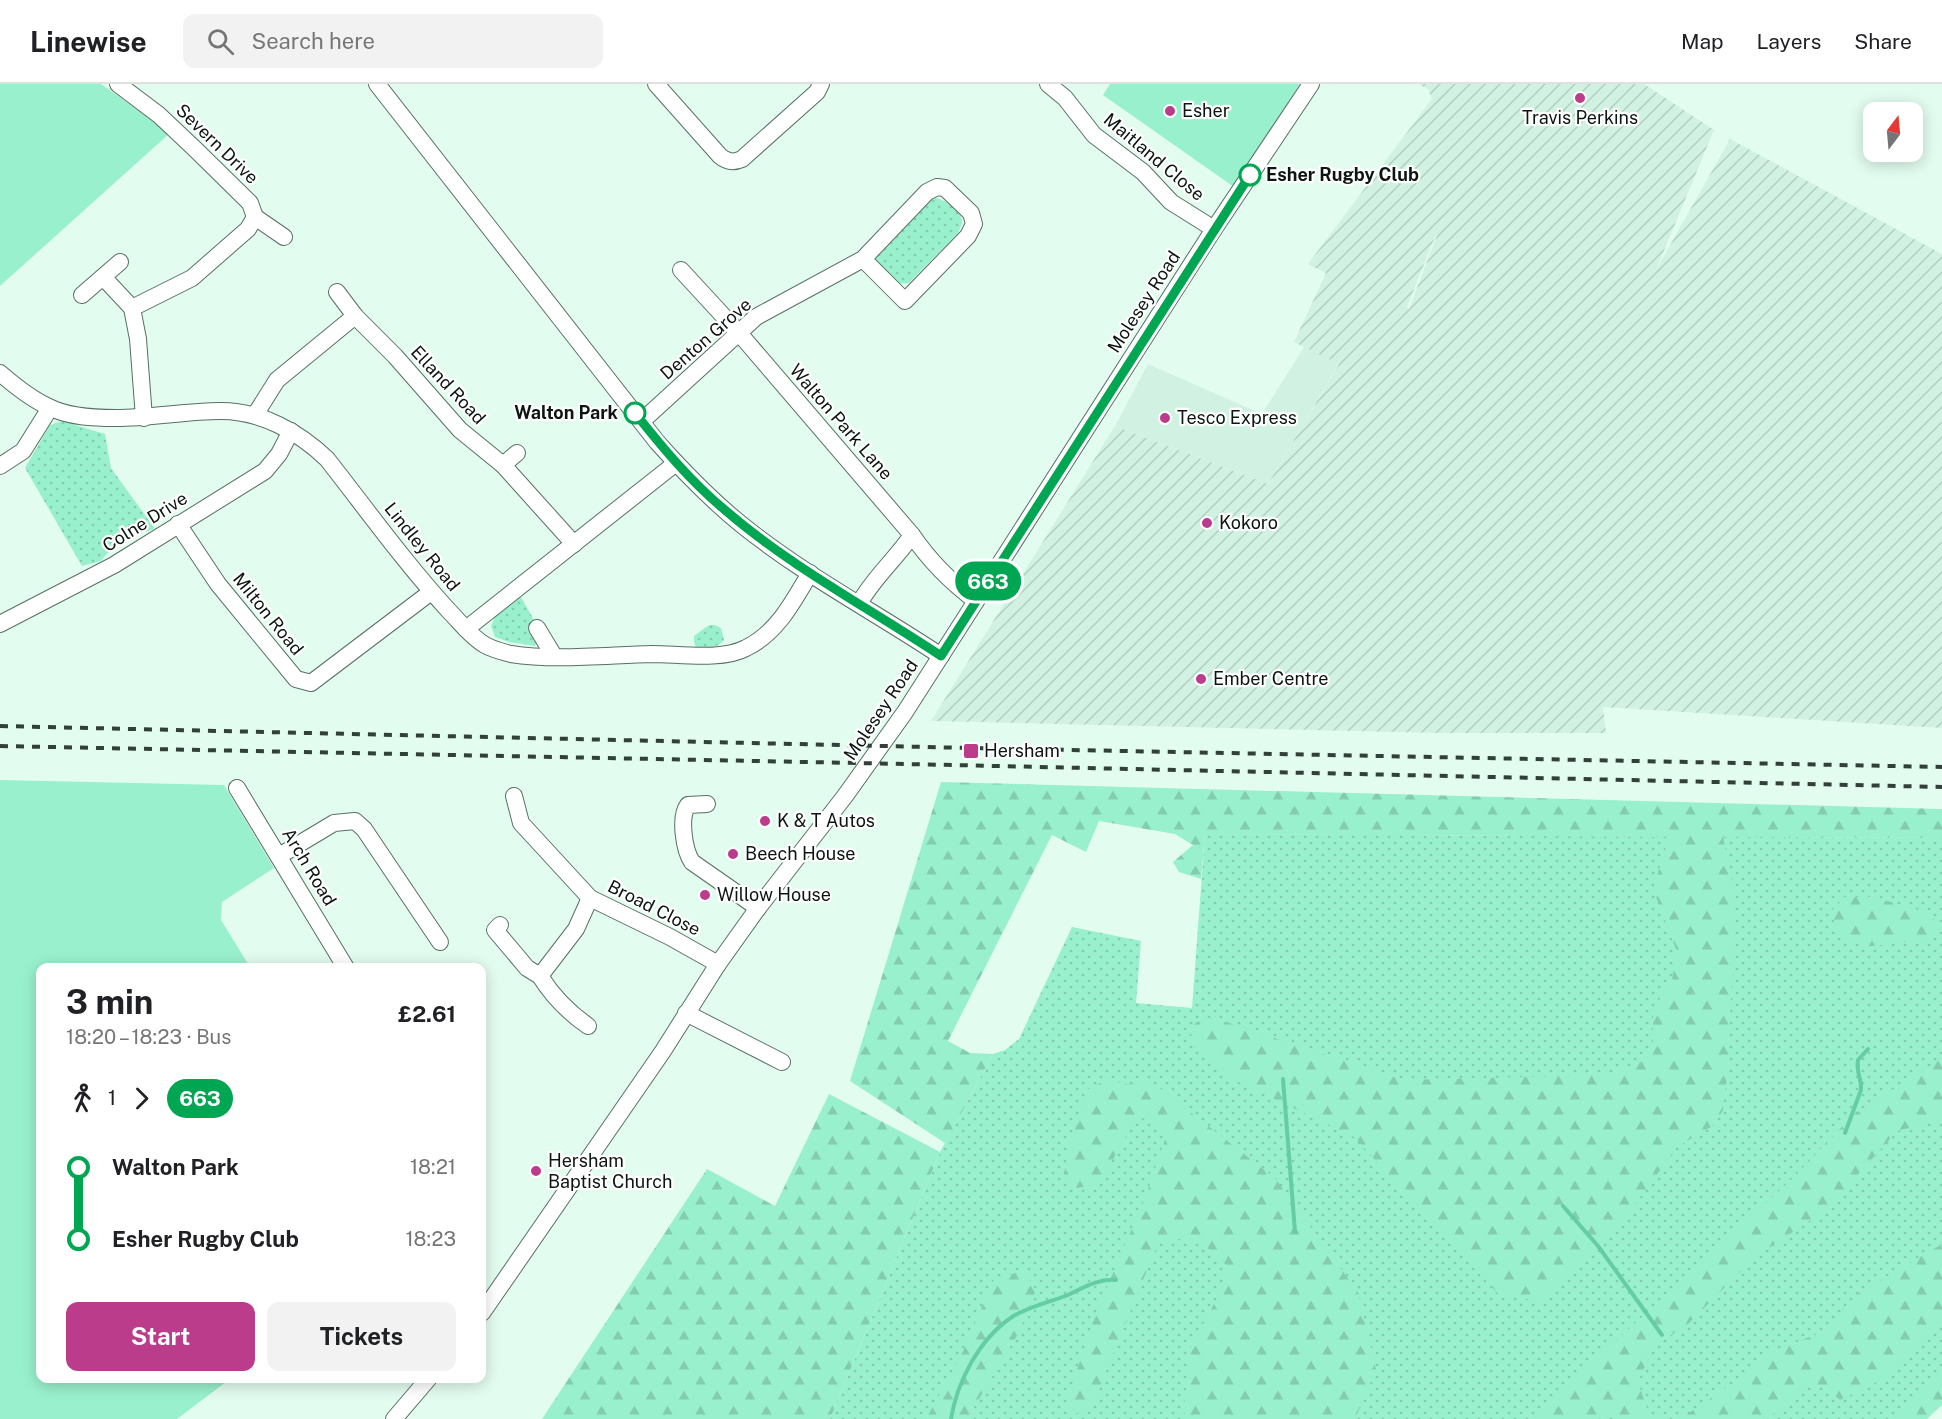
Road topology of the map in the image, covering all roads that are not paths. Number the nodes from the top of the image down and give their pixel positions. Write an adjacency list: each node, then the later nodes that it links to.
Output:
1 (118, 84): 7 (street, Severn Drive)
2 (377, 84): 23 (street)
3 (656, 84): 4 (street)
4 (820, 84)
5 (1048, 84): 8 (street, Maitland Close)
6 (1311, 84): 8 (street, Molesey Road)
7 (255, 217): 9 (street, Severn Drive); 16 (street)
8 (1214, 230): 34 (street, Molesey Road)
9 (284, 237)
10 (862, 258): 10 (street, Denton Grove); 18 (street, Denton Grove)
11 (120, 262): 13 (street)
12 (681, 270): 18 (street, Walton Park Lane)
13 (103, 277): 15 (street); 16 (street)
14 (337, 292): 17 (street, Elland Road)
15 (82, 295)
16 (132, 308): 22 (street)
17 (355, 316): 21 (street); 27 (street, Elland Road)
18 (739, 333): 23 (street, Denton Grove); 30 (street, Walton Park Lane)
19 (0, 373): 20 (street, Lindley Road)
20 (50, 408): 22 (street, Lindley Road); 28 (street)
21 (255, 415): 22 (street, Lindley Road); 24 (street, Lindley Road)
22 (144, 418)
23 (642, 422): 26 (street)
24 (291, 431): 29 (street, Colne Drive); 33 (street, Lindley Road)
25 (517, 453): 27 (street)
26 (676, 463): 31 (street); 32 (street)
27 (503, 465): 31 (street, Elland Road)
28 (0, 466)
29 (178, 524): 33 (street, Milton Road); 36 (street, Colne Drive)
30 (912, 535): 34 (street, Walton Park Lane); 35 (street)
31 (574, 544): 38 (street)
32 (810, 573): 35 (street); 39 (street, Lindley Road)
33 (431, 592): 38 (street, Lindley Road)
34 (976, 601): 40 (street, Molesey Road)
35 (859, 604): 40 (street)
36 (0, 624)
37 (537, 628): 39 (street)
38 (466, 629): 39 (street, Lindley Road)
39 (554, 656)
40 (941, 656): 46 (street, Molesey Road)
41 (237, 788): 44 (street, Arch Road)
42 (516, 796): 45 (street, Broad Close)
43 (707, 804): 46 (street)
44 (279, 855): 48 (street); 49 (street, Arch Road)
45 (590, 898): 50 (street, Broad Close); 51 (street)
46 (758, 908): 50 (street, Molesey Road)
47 (500, 925): 51 (street)
48 (440, 942)
49 (343, 963)
50 (718, 964): 52 (street, Molesey Road)
51 (540, 976): 53 (street)
52 (686, 1013): 54 (street); 55 (street, Molesey Road)
53 (588, 1026)
54 (782, 1062)
55 (486, 1307)
56 (425, 1383): 57 (street)
57 (394, 1419)

